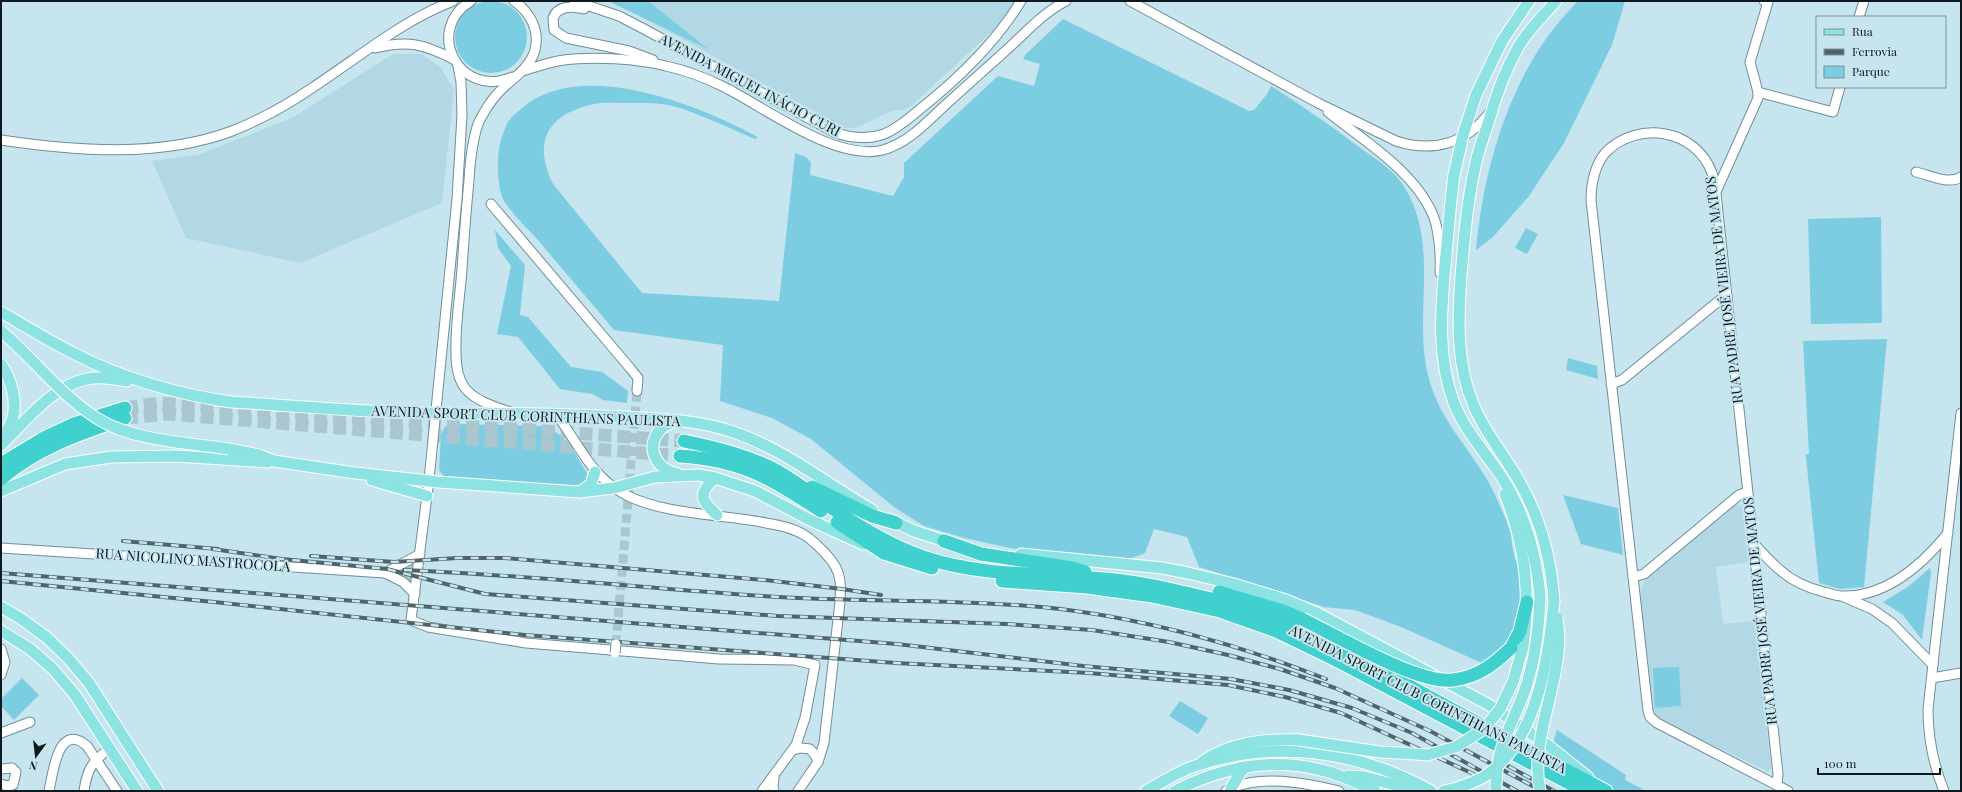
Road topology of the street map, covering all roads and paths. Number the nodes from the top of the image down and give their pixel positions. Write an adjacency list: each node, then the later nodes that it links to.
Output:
1 (453, 1): 18 (street)
2 (471, 1): 19 (street)
3 (514, 1): 21 (street)
4 (574, 1): 15 (street, AVENIDA MIGUEL INÁCIO CURI)
5 (1021, 1): 15 (street, AVENIDA MIGUEL INÁCIO CURI)
6 (1066, 1): 20 (street, AVENIDA MIGUEL INÁCIO CURI)
7 (1120, 1): 14 (street)
8 (1130, 1): 14 (street)
9 (1529, 1): 31 (main road, bridge)
10 (1548, 1): 17 (street)
11 (1556, 1): 17 (main road)
12 (1864, 1): 16 (street)
13 (1766, 2): 23 (street)
14 (1147, 10): 24 (street)
15 (619, 16): 20 (street)
16 (1859, 16)
17 (1535, 24): 25 (main road)
18 (368, 49): 19 (street); 26 (street)
19 (456, 63): 21 (street, AVENIDA MIGUEL INÁCIO CURI); 39 (street)
20 (667, 66): 21 (street, AVENIDA MIGUEL INÁCIO CURI)
21 (519, 74): 40 (street)
22 (1840, 88): 23 (street)
23 (1758, 92): 29 (street)
24 (1318, 103): 25 (street); 31 (street)
25 (1492, 110): 79 (main road)
26 (1, 140)
27 (1916, 172): 28 (street)
28 (1961, 177)
29 (1716, 193): 32 (street, RUA PADRE JOSÉ VIEIRA DE MATOS); 36 (street, RUA PADRE JOSÉ VIEIRA DE MATOS)
30 (491, 204): 38 (street)
31 (1443, 250): 49 (main road)
32 (1726, 295): 36 (street); 62 (street, RUA PADRE JOSÉ VIEIRA DE MATOS)
33 (1, 312): 37 (main road, AVENIDA SPORT CLUB CORINTHIANS PAULISTA)
34 (1, 331): 48 (main road, AVENIDA SPORT CLUB CORINTHIANS PAULISTA, bridge)
35 (1, 364): 44 (main road)
36 (1611, 384): 73 (street, RUA PADRE JOSÉ VIEIRA DE MATOS)
37 (161, 387): 39 (main road, AVENIDA SPORT CLUB CORINTHIANS PAULISTA); 46 (main road)
38 (637, 391)
39 (436, 413): 40 (main road, AVENIDA SPORT CLUB CORINTHIANS PAULISTA); 58 (street)
40 (511, 413): 42 (main road, AVENIDA SPORT CLUB CORINTHIANS PAULISTA)
41 (1961, 413): 54 (street)
42 (556, 414): 43 (main road, AVENIDA SPORT CLUB CORINTHIANS PAULISTA); 51 (street)
43 (677, 420): 55 (main road); 65 (main road, AVENIDA SPORT CLUB CORINTHIANS PAULISTA)
44 (1, 440)
45 (684, 441): 53 (highway, AVENIDA SPORT CLUB CORINTHIANS PAULISTA)
46 (1, 445)
47 (680, 456): 70 (highway, AVENIDA SPORT CLUB CORINTHIANS PAULISTA)
48 (274, 461): 52 (main road, AVENIDA SPORT CLUB CORINTHIANS PAULISTA); 60 (main road, AVENIDA SPORT CLUB CORINTHIANS PAULISTA)
49 (1491, 462): 80 (main road); 121 (main road, bridge)
50 (1, 464): 57 (highway)
51 (595, 472): 59 (street); 61 (main road)
52 (355, 473): 58 (main road, AVENIDA SPORT CLUB CORINTHIANS PAULISTA); 63 (main road)
53 (782, 474): 65 (highway); 74 (highway, AVENIDA SPORT CLUB CORINTHIANS PAULISTA)
54 (1958, 474): 66 (street)
55 (681, 475): 56 (main road, AVENIDA SPORT CLUB CORINTHIANS PAULISTA); 59 (main road, AVENIDA SPORT CLUB CORINTHIANS PAULISTA)
56 (715, 478): 64 (main road); 70 (main road, AVENIDA SPORT CLUB CORINTHIANS PAULISTA)
57 (1, 479)
58 (429, 480): 61 (main road, AVENIDA SPORT CLUB CORINTHIANS PAULISTA); 63 (street)
59 (614, 488): 61 (main road, AVENIDA SPORT CLUB CORINTHIANS PAULISTA); 64 (street)
60 (1, 491)
61 (579, 492)
62 (1747, 492): 68 (street, RUA PADRE JOSÉ VIEIRA DE MATOS); 73 (street)
63 (427, 496): 71 (street)
64 (717, 515): 95 (street)
65 (896, 523): 67 (main road, AVENIDA SPORT CLUB CORINTHIANS PAULISTA)
66 (1948, 533): 76 (street); 86 (street)
67 (944, 541): 74 (highway); 124 (main road, AVENIDA SPORT CLUB CORINTHIANS PAULISTA)
68 (1752, 542): 78 (street); 102 (street, RUA PADRE JOSÉ VIEIRA DE MATOS)
69 (1, 548): 72 (street, RUA NICOLINO MASTROCOLA)
70 (884, 553): 123 (highway, AVENIDA SPORT CLUB CORINTHIANS PAULISTA)
71 (420, 554): 72 (street, RUA NICOLINO MASTROCOLA); 77 (street)
72 (385, 573): 77 (street, RUA NICOLINO MASTROCOLA)
73 (1633, 577): 102 (street, RUA PADRE JOSÉ VIEIRA DE MATOS)
74 (1108, 579): 75 (highway, AVENIDA SPORT CLUB CORINTHIANS PAULISTA)
75 (1138, 583): 84 (highway, bridge); 124 (highway, AVENIDA SPORT CLUB CORINTHIANS PAULISTA)
76 (1869, 592): 78 (street); 82 (street)
77 (415, 594): 93 (street)
78 (1841, 596): 82 (street)
79 (1554, 601): 120 (main road, bridge); 122 (main road, bridge)
80 (1527, 602): 84 (highway)
81 (1, 607): 109 (main road)
82 (1872, 609): 86 (street)
83 (1, 630): 92 (main road)
84 (1517, 648): 96 (main road, bridge)
85 (1, 649): 88 (street)
86 (1933, 665): 89 (street)
87 (1961, 674): 89 (street)
88 (1, 675)
89 (1932, 678): 126 (street)
90 (30, 722): 91 (street)
91 (1, 733)
92 (110, 748): 94 (street); 108 (main road)
93 (793, 750): 95 (street); 99 (street)
94 (96, 758): 105 (street); 106 (street); 107 (street)
95 (818, 762): 112 (street)
96 (1198, 765): 113 (main road); 119 (main road)
97 (1244, 767): 103 (main road); 104 (main road); 114 (main road)
98 (1, 769): 101 (street)
99 (774, 777): 110 (street); 111 (street)
100 (1277, 781): 104 (street); 116 (street); 117 (street)
101 (1, 784)
102 (1777, 785): 125 (street)
103 (1378, 787): 118 (main road)
104 (1229, 789)
105 (49, 791)
106 (84, 791)
107 (117, 791)
108 (137, 791)
109 (158, 791)
110 (762, 791)
111 (774, 791)
112 (798, 791)
113 (1146, 791)
114 (1176, 791): 115 (main road)
115 (1189, 791)
116 (1277, 791)
117 (1339, 791)
118 (1419, 791)
119 (1431, 791)
120 (1444, 791)
121 (1496, 791)
122 (1540, 791)
123 (1584, 791)
124 (1606, 791)
125 (1788, 791)
126 (1944, 791)

